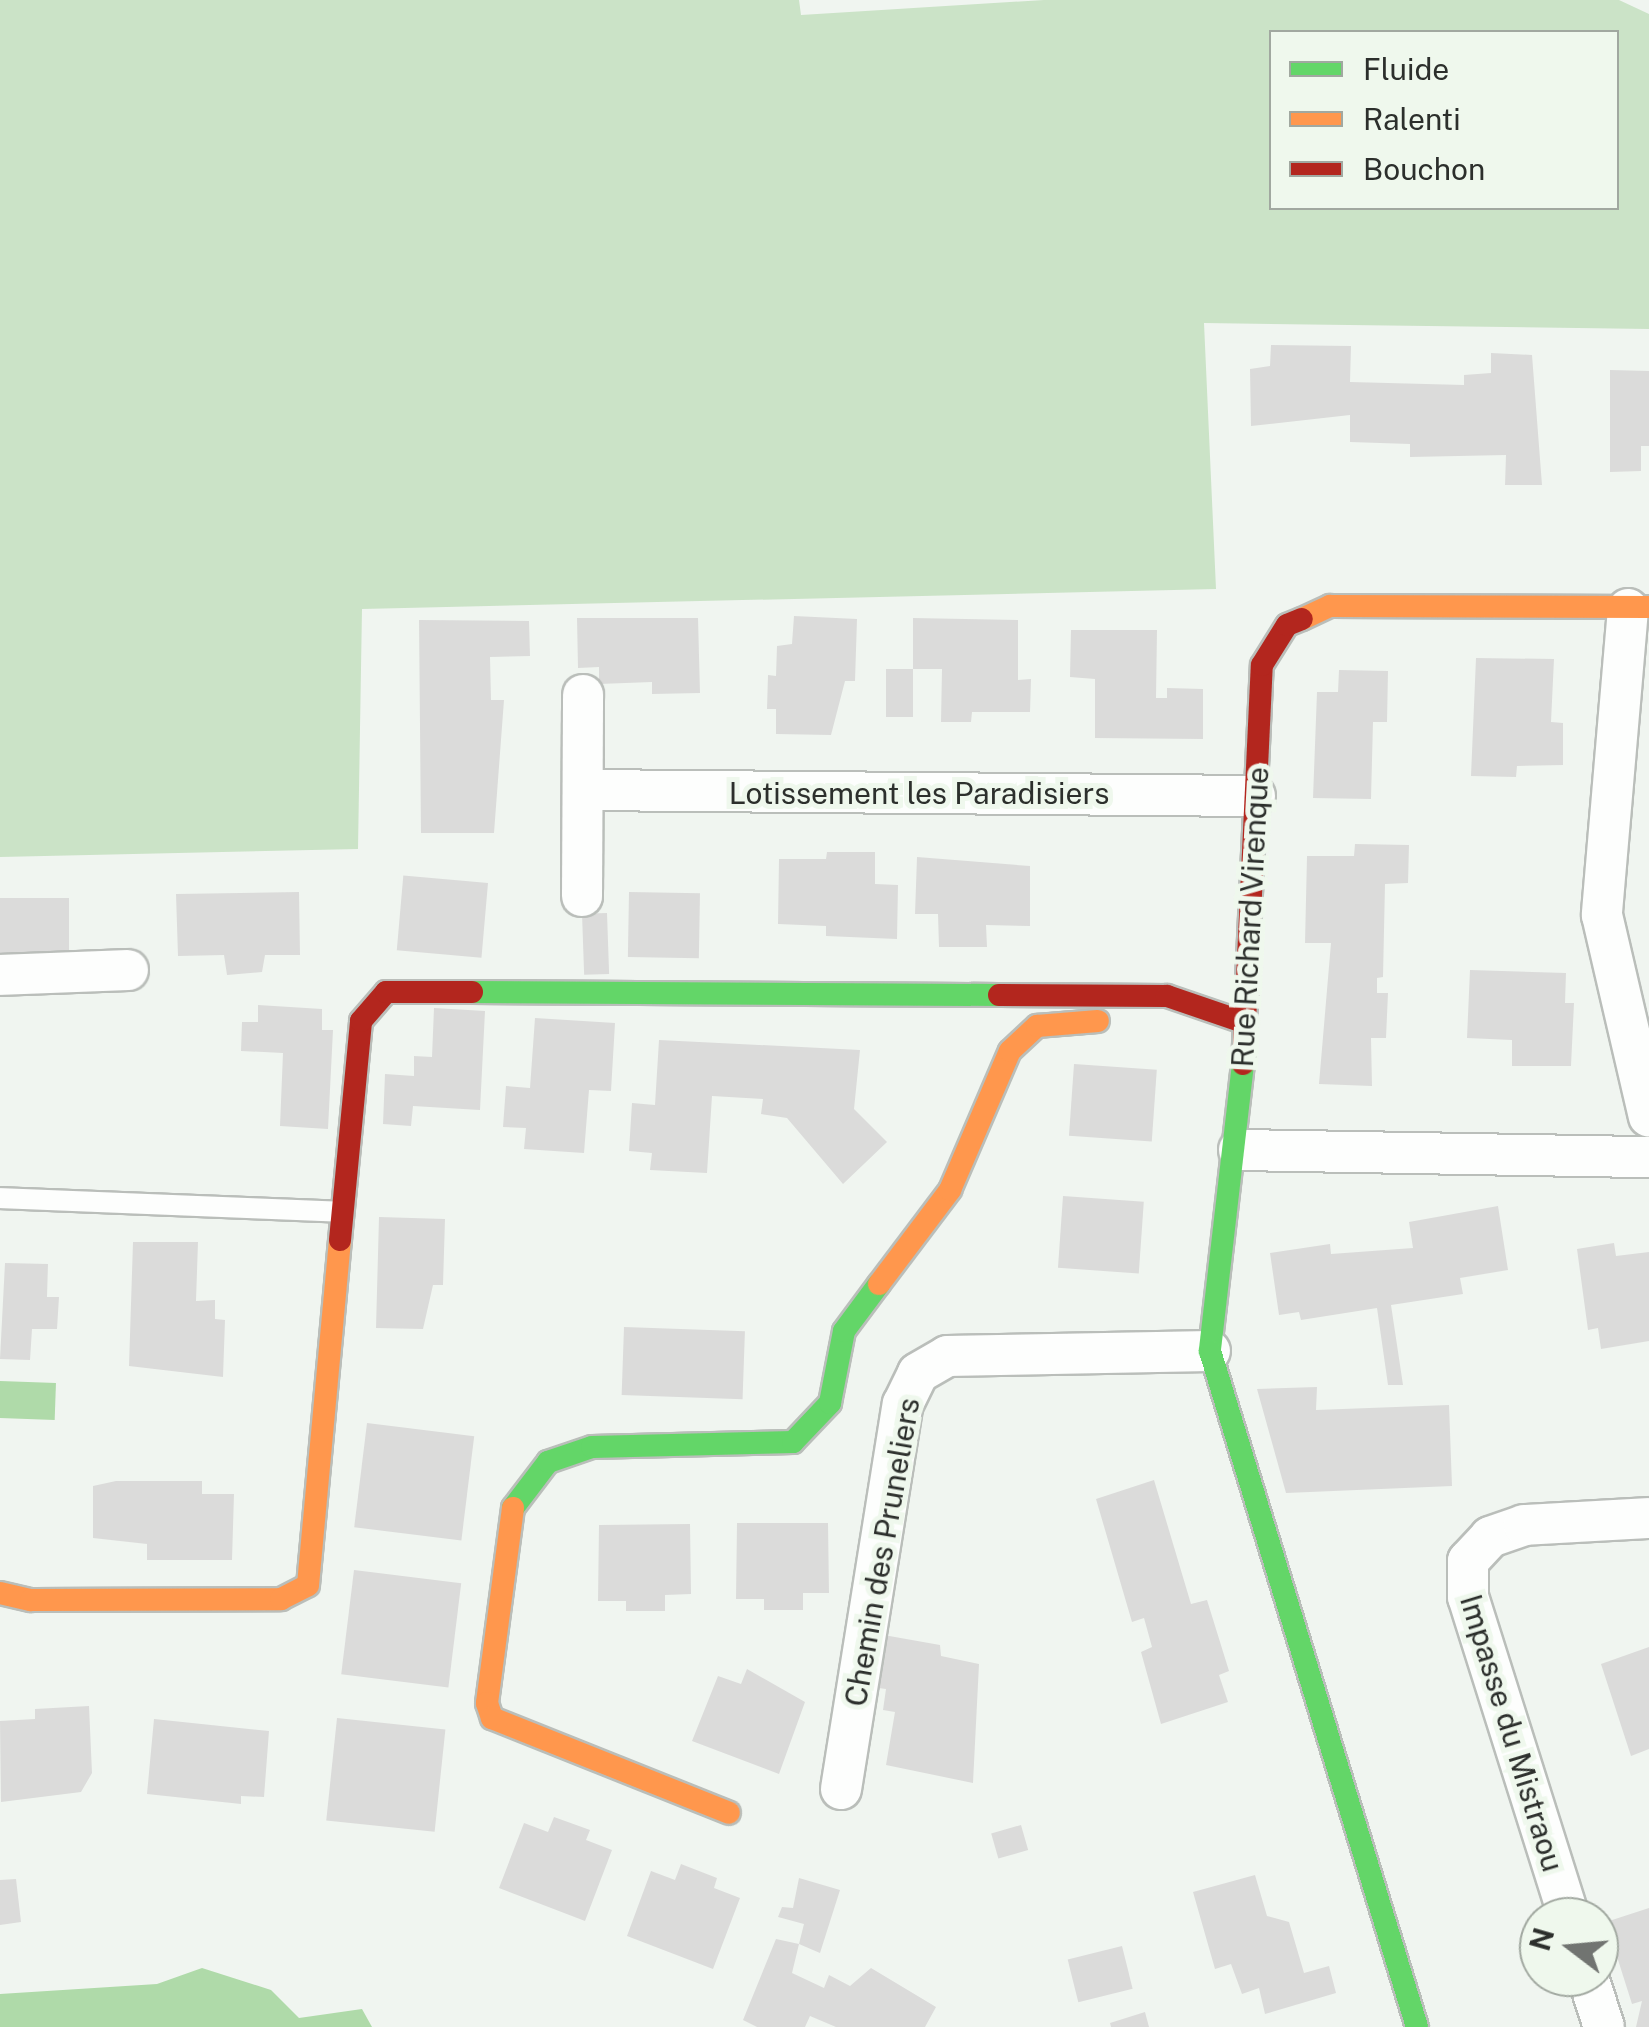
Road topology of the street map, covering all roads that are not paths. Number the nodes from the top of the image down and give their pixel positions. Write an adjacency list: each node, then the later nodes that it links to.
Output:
1 (1638, 608): 4 (street, Rue Richard Virenque); 9 (street, Rue Richard Virenque)
2 (583, 695): 3 (street)
3 (583, 790): 4 (street, Lotissement les Paradisiers); 5 (street)
4 (1256, 796): 8 (street, Rue Richard Virenque)
5 (582, 896)
6 (128, 970): 7 (street)
7 (0, 975)
8 (1246, 1023): 10 (street, Rue Richard Virenque); 13 (street); 18 (street)
9 (1649, 1117)
10 (1239, 1150): 11 (street); 14 (street)
11 (1649, 1157)
12 (0, 1198): 13 (lane)
13 (345, 1212): 16 (street)
14 (1210, 1351): 17 (street, Chemin des Pruneliers); 21 (street)
15 (1649, 1518): 19 (street, Impasse du Mistraou)
16 (0, 1593)
17 (841, 1788)
18 (729, 1813)
19 (1563, 1897)
20 (1594, 1997): 22 (street)
21 (1416, 2027)
22 (1604, 2027)

